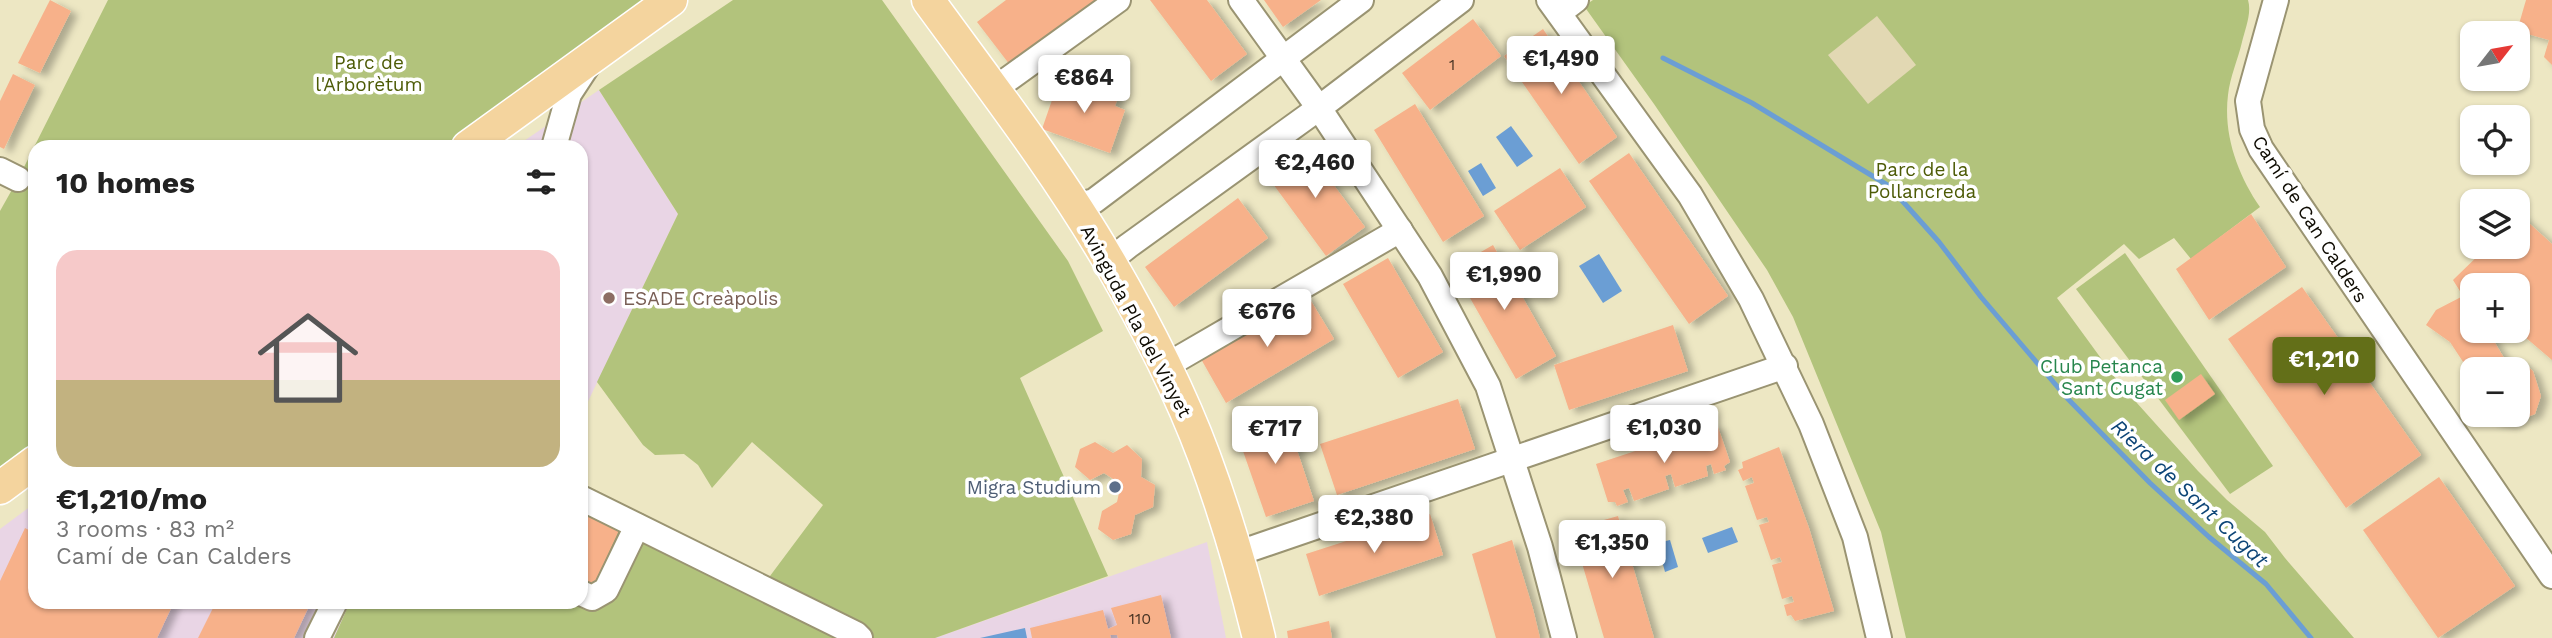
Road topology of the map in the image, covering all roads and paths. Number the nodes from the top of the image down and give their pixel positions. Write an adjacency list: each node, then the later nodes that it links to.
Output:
1 (671, 0): 11 (main road)
2 (928, 0): 13 (main road, Avinguda Pla del Vinyet)
3 (1118, 0): 13 (street)
4 (1241, 0): 12 (street)
5 (1360, 0): 12 (street)
6 (1461, 0): 14 (street)
7 (2267, 0): 10 (street, Camí de Can Calders)
8 (2276, 0): 10 (street, Camí de Can Calders)
9 (1562, 4): 20 (street)
10 (2269, 25): 28 (street, Camí de Can Calders)
11 (601, 52): 15 (main road); 16 (street)
12 (1282, 58): 14 (street); 17 (street)
13 (993, 90): 17 (main road, Avinguda Pla del Vinyet)
14 (1319, 108): 18 (street); 19 (street)
15 (478, 140)
16 (556, 140)
17 (1075, 206): 19 (main road, Avinguda Pla del Vinyet)
18 (1399, 230): 21 (street); 22 (street)
19 (1109, 261): 21 (main road, Avinguda Pla del Vinyet)
20 (1785, 366): 22 (street); 35 (street)
21 (1164, 367): 27 (main road, Avinguda Pla del Vinyet)
22 (1511, 460): 27 (street); 34 (street)
23 (28, 467): 24 (main road)
24 (0, 488)
25 (588, 502): 26 (street)
26 (637, 526): 29 (street); 32 (street)
27 (1236, 554): 33 (main road, Avinguda Pla del Vinyet)
28 (2550, 577)
29 (588, 596)
30 (332, 609): 31 (street)
31 (317, 638)
32 (860, 638)
33 (1259, 638)
34 (1564, 638)
35 (1880, 638)

